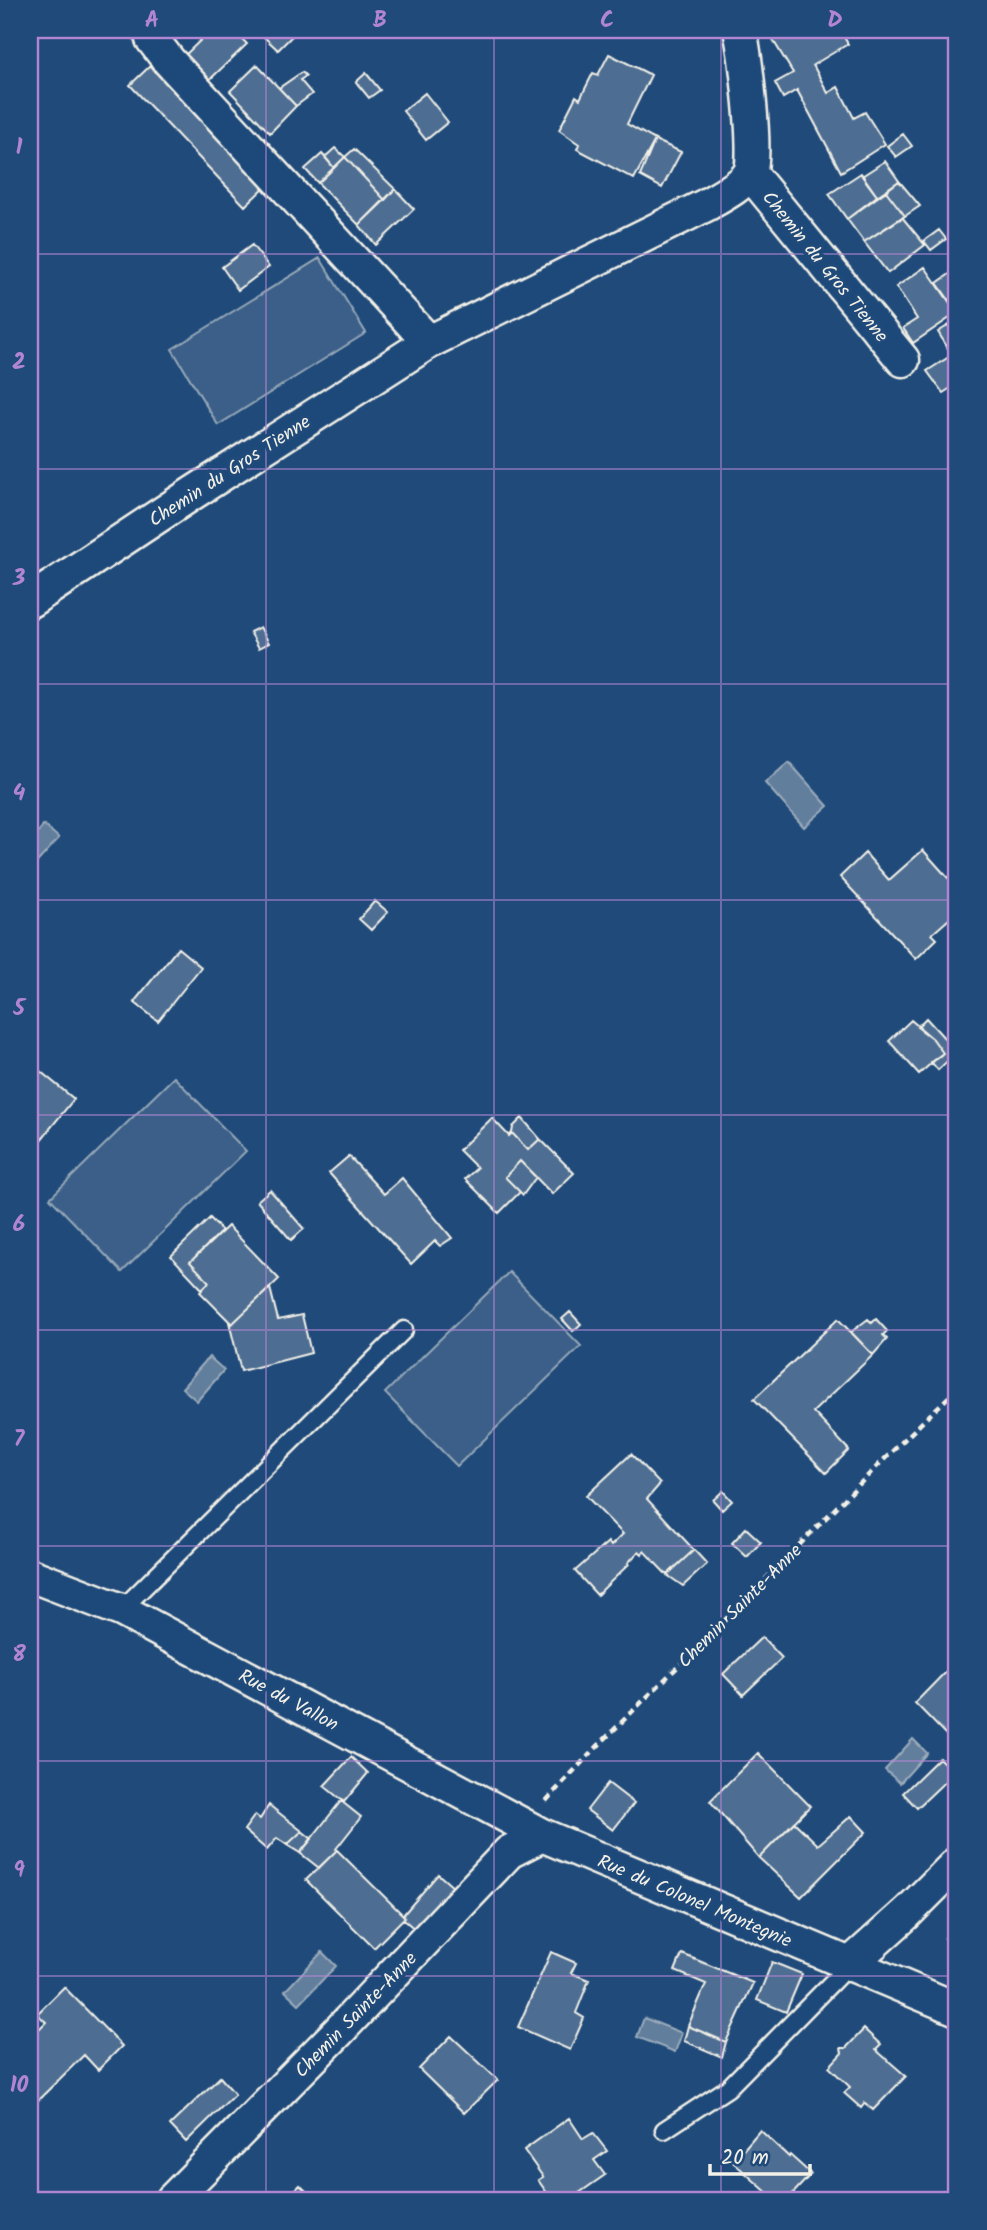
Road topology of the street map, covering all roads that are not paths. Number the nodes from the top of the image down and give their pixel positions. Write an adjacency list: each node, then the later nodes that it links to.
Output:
1 (150, 30): 4 (street)
2 (740, 30): 3 (street, Chemin du Gros Tienne)
3 (750, 173): 4 (street, Chemin du Gros Tienne); 5 (street, Chemin du Gros Tienne)
4 (429, 342): 6 (street, Chemin du Gros Tienne)
5 (903, 360)
6 (30, 601)
7 (404, 1330): 9 (lane)
8 (30, 1575): 9 (street, Rue du Vallon)
9 (121, 1610): 10 (street, Rue du Vallon)
10 (533, 1830): 12 (street, Rue du Colonel Montegnie); 15 (street, Chemin Sainte-Anne)
11 (957, 1864): 12 (street)
12 (849, 1965): 13 (street, Rue du Colonel Montegnie); 14 (lane)
13 (957, 2010)
14 (664, 2130)
15 (172, 2200)

